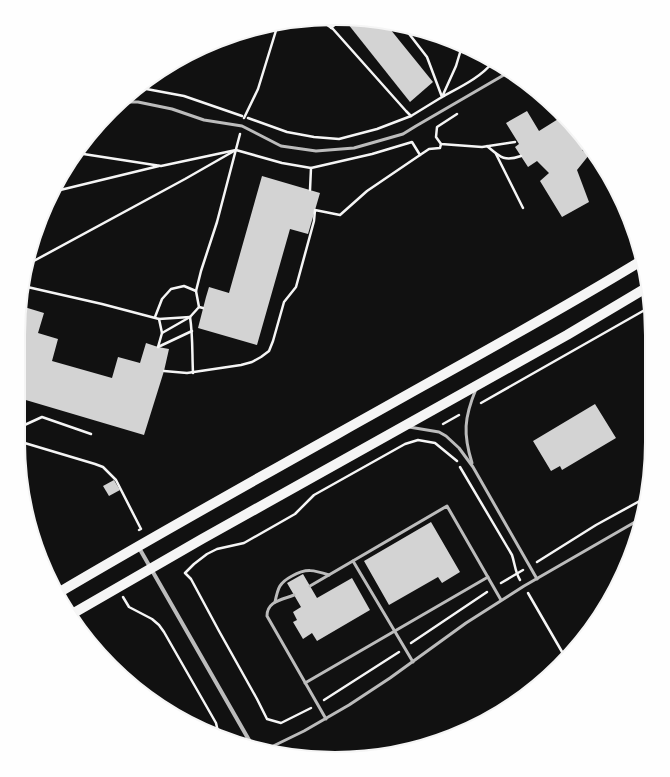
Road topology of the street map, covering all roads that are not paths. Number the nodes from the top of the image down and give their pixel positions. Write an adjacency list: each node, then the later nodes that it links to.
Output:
1 (504, 75): 2 (lane)
2 (131, 102)
3 (636, 264): 9 (highway)
4 (641, 291): 5 (highway)
5 (477, 385): 6 (highway); 7 (lane)
6 (403, 427): 7 (lane); 11 (highway)
7 (473, 467): 14 (lane)
8 (634, 523): 14 (lane)
9 (138, 545): 11 (street); 16 (highway)
10 (353, 561): 12 (lane); 13 (lane); 21 (lane)
11 (151, 568): 20 (highway); 25 (street)
12 (329, 575): 15 (lane); 19 (lane)
13 (488, 577): 18 (lane); 21 (lane)
14 (537, 579): 18 (lane)
15 (310, 586)
16 (63, 590)
17 (294, 595): 19 (lane)
18 (501, 600): 22 (lane)
19 (276, 602): 23 (lane)
20 (76, 612)
21 (395, 631): 22 (lane); 23 (lane)
22 (413, 662): 24 (lane)
23 (305, 683): 24 (lane)
24 (326, 719): 26 (lane)
25 (249, 739)
26 (273, 746)

